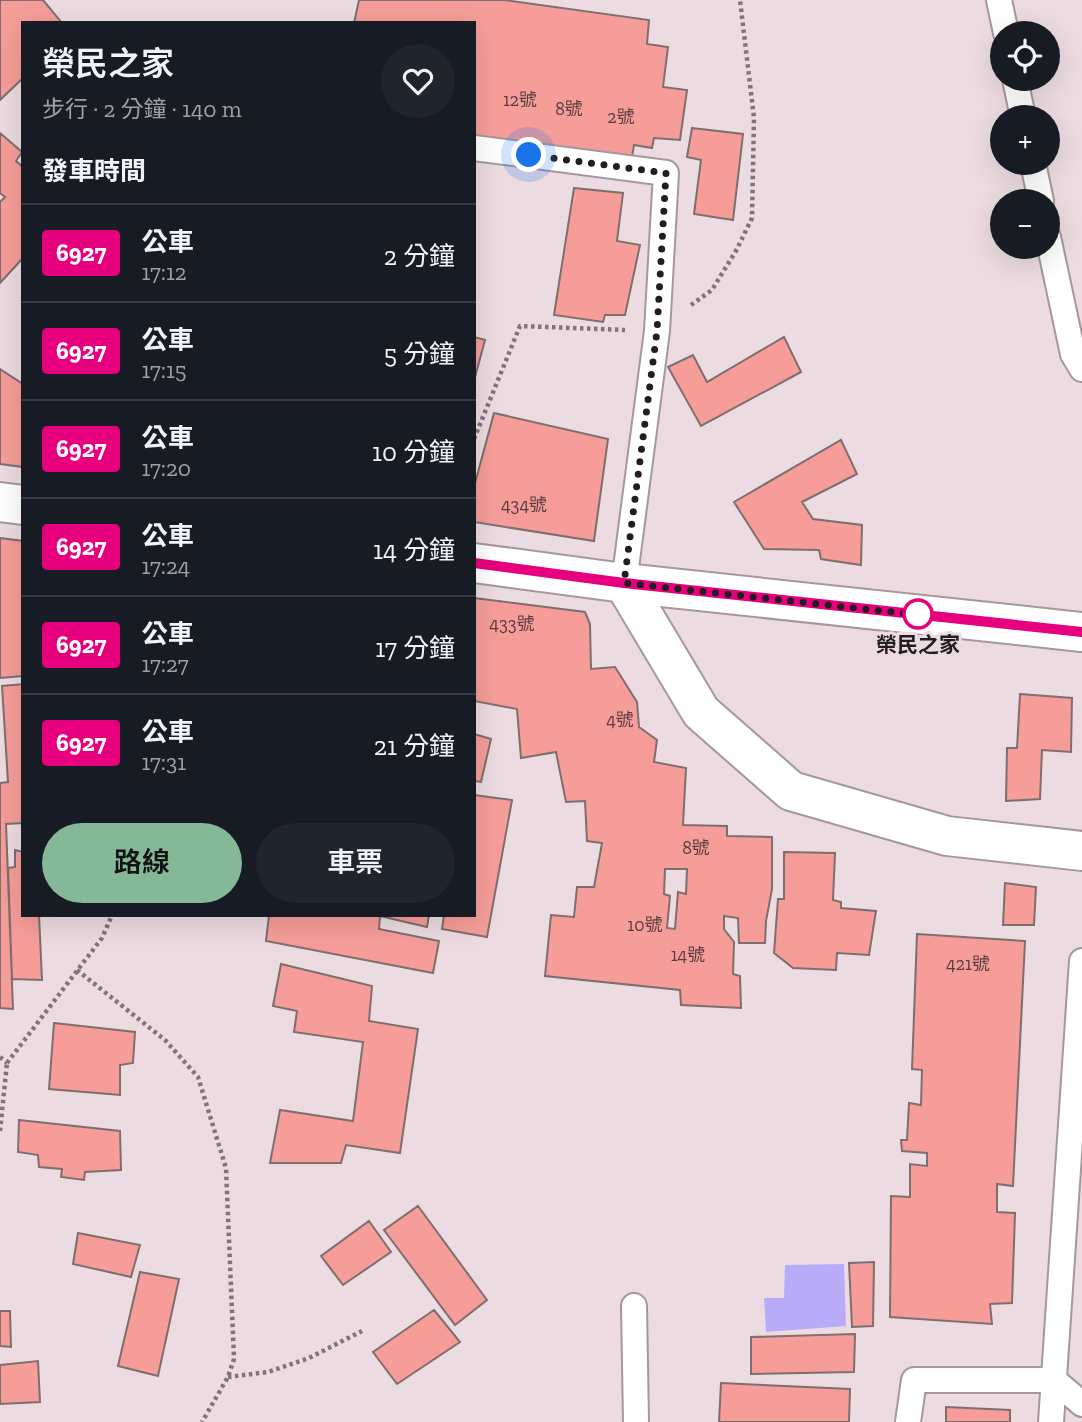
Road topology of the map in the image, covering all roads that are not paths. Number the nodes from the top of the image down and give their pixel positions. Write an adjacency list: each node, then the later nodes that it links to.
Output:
1 (999, 0): 2 (lane)
2 (1003, 21)
3 (476, 148): 9 (lane)
4 (1053, 259): 5 (lane)
5 (1082, 369)
6 (0, 502): 7 (main road)
7 (21, 505)
8 (476, 563): 9 (main road)
9 (624, 583): 10 (main road); 11 (main road)
10 (1082, 632)
11 (1082, 851)
12 (1082, 961): 14 (lane)
13 (634, 1306): 16 (lane)
14 (1054, 1380): 15 (lane); 17 (lane); 18 (lane)
15 (1082, 1404)
16 (636, 1422)
17 (908, 1422)
18 (1051, 1422)

